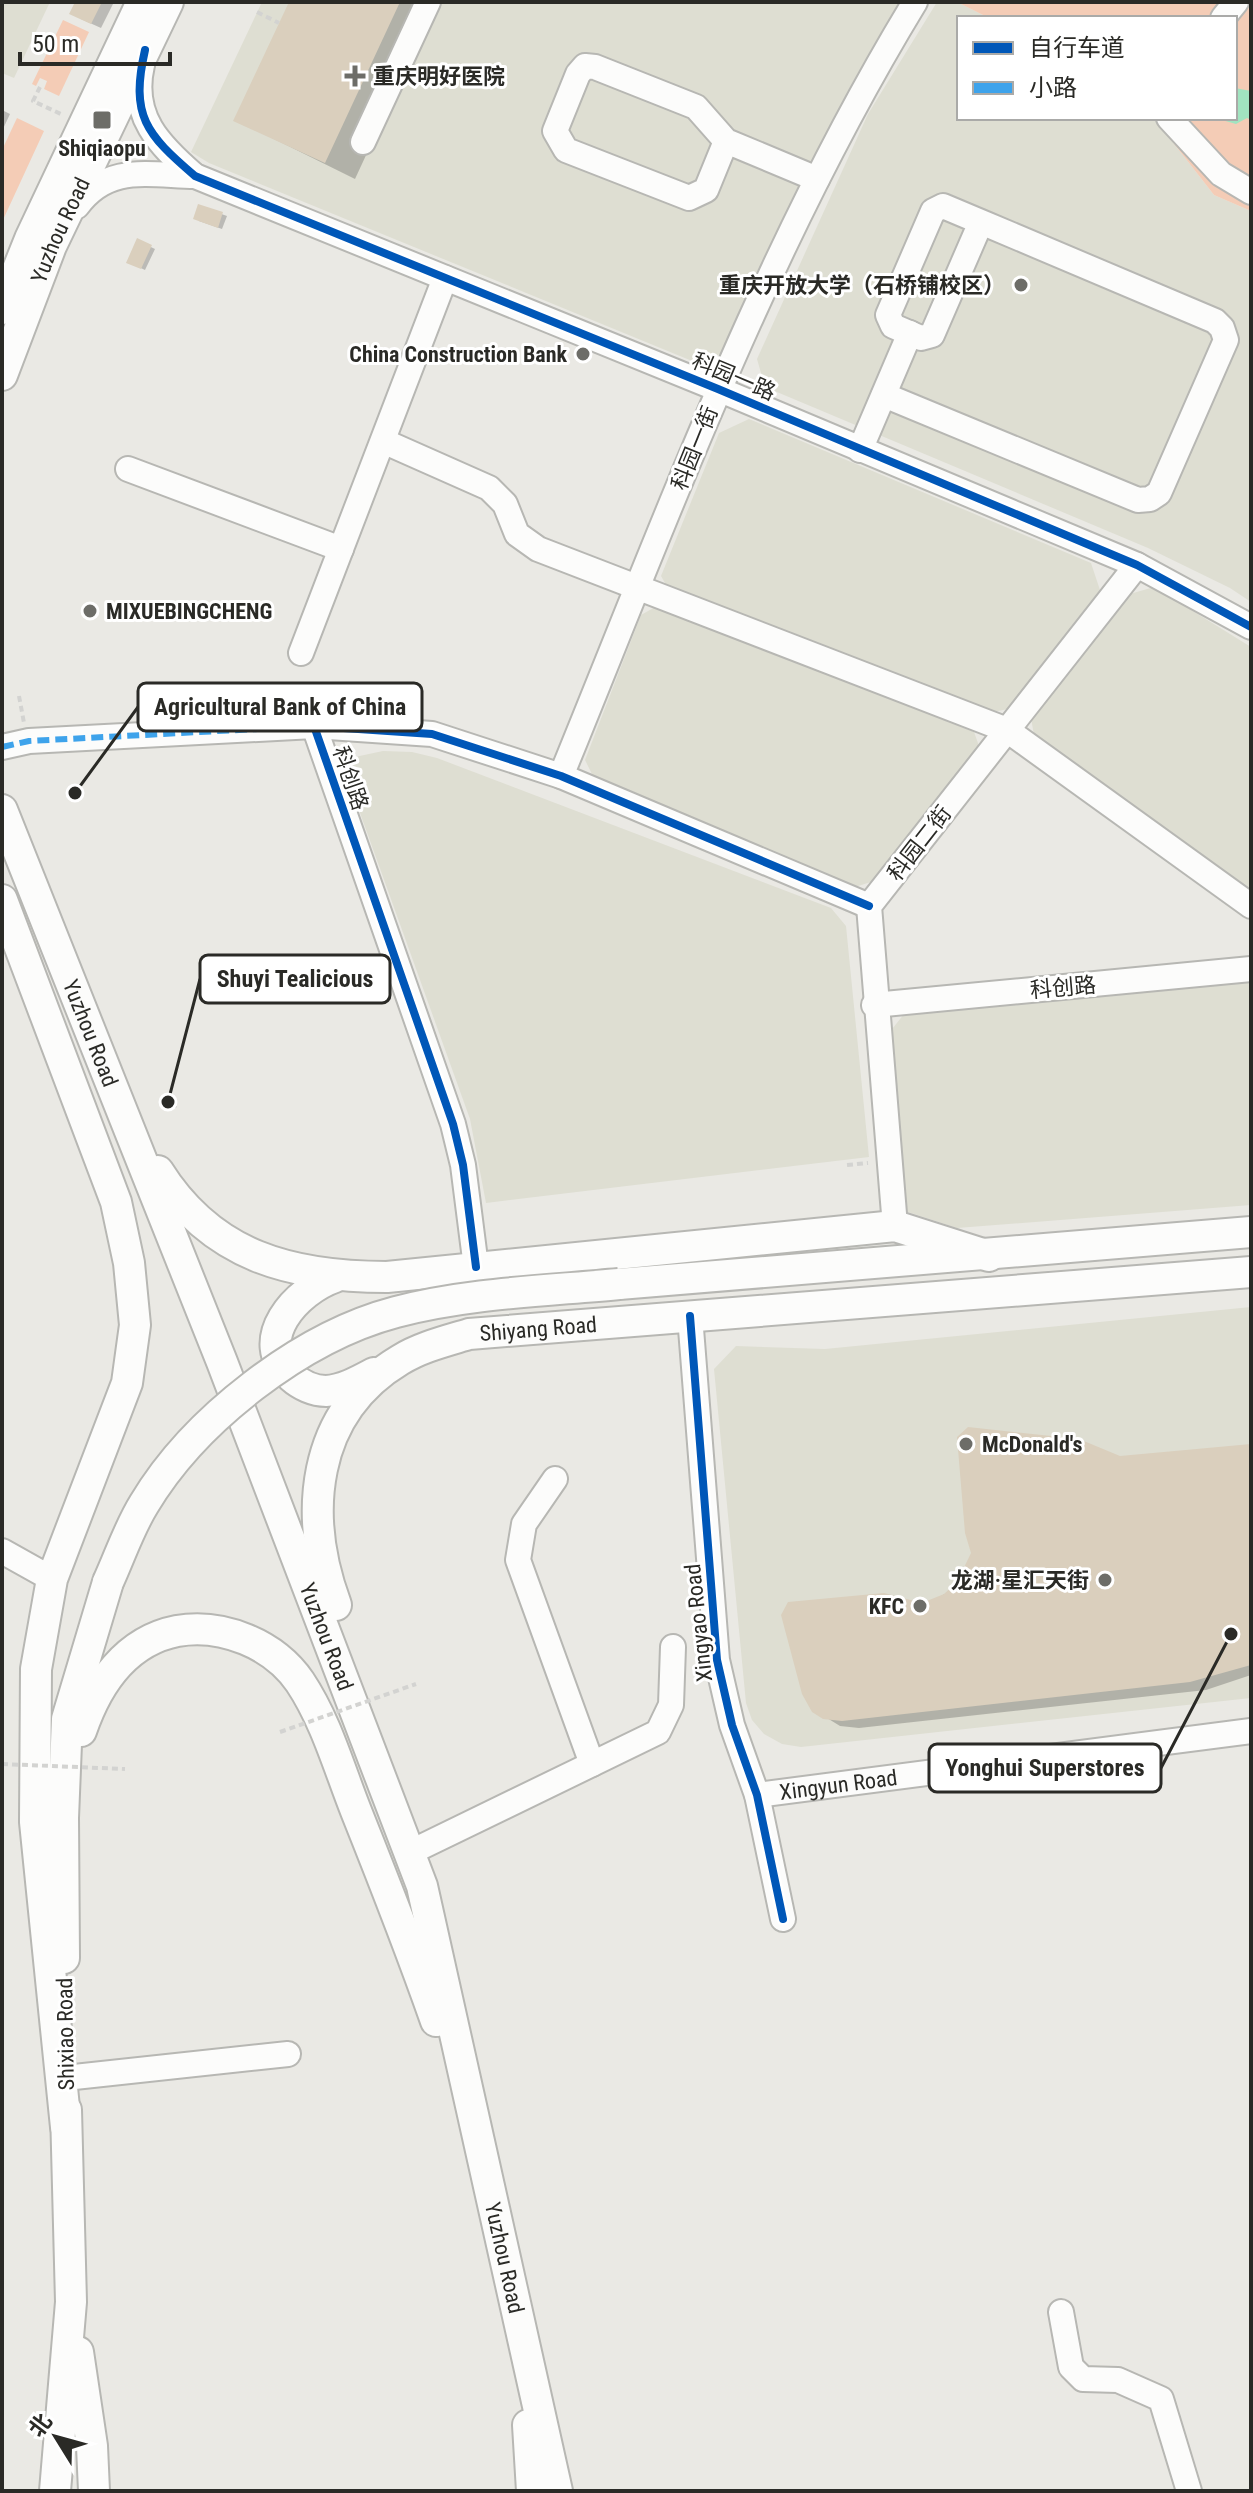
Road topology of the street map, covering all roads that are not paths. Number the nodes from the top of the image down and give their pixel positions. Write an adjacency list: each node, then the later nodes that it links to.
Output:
1 (142, 2): 15 (main road, Yuzhou Road)
2 (168, 2): 5 (main road, Yuzhou Road)
3 (428, 2): 8 (street)
4 (915, 2): 10 (street, 科园一街)
5 (145, 50): 9 (street); 13 (main road, Yuzhou Road)
6 (1171, 120): 11 (street)
7 (726, 141): 7 (street); 10 (street)
8 (363, 142)
9 (195, 176): 13 (street); 14 (street, 科园一路)
10 (817, 179): 18 (street, 科园一街)
11 (1251, 192)
12 (981, 222): 16 (street); 16 (street); 19 (street)
13 (51, 246): 17 (main road, Yuzhou Road)
14 (445, 278): 18 (street, 科园一路); 20 (street)
15 (2, 309)
16 (910, 333): 19 (street)
17 (2, 375)
18 (718, 389): 21 (street, 科园一路); 25 (street, 科园一街)
19 (884, 395): 21 (street)
20 (383, 441): 23 (street); 25 (street)
21 (860, 450): 24 (street, 科园一路)
22 (128, 469): 23 (street)
23 (341, 549): 27 (street)
24 (1137, 565): 26 (street, 科园一路); 29 (street, 科园二街)
25 (638, 588): 29 (street); 31 (street, 科园一街)
26 (1251, 627)
27 (301, 653)
28 (314, 726): 30 (street); 31 (street, 科创路); 42 (street, 科创路)
29 (1007, 730): 34 (street, 科园二街); 35 (street)
30 (2, 747)
31 (561, 776): 34 (street, 科创路)
32 (2, 810): 38 (main road, Yuzhou Road)
33 (2, 900): 49 (main road, Yuzhou Road)
34 (869, 906): 37 (street)
35 (1251, 906)
36 (1251, 969): 37 (street, 科创路)
37 (874, 1005): 39 (street)
38 (127, 1122): 44 (main road); 56 (main road, Yuzhou Road)
39 (895, 1226): 41 (main road); 42 (main road)
40 (1251, 1232): 41 (main road)
41 (989, 1256): 54 (main road, Shixiao Road, bridge)
42 (476, 1267): 44 (main road)
43 (1251, 1272): 45 (main road, Shiyang Road)
44 (335, 1277): 46 (main road)
45 (690, 1316): 46 (main road, Shiyang Road); 53 (street, Xingyao Road)
46 (401, 1359): 55 (main road, Shiyang Road)
47 (555, 1479): 52 (street)
48 (2, 1551): 49 (street)
49 (52, 1579): 60 (main road, Yuzhou Road)
50 (673, 1647): 52 (street)
51 (1251, 1731): 53 (street, Xingyun Road)
52 (592, 1764): 55 (street)
53 (757, 1795): 57 (street, Xingyao Road)
54 (63, 1818): 59 (main road, Shixiao Road); 61 (main road)
55 (413, 1851): 56 (main road, Shiyang Road)
56 (422, 1886): 61 (main road, Yuzhou Road)
57 (783, 1919)
58 (288, 2054): 59 (street)
59 (65, 2078): 60 (main road, Shixiao Road)
60 (66, 2127): 62 (main road, Shixiao Road)
61 (484, 2155): 64 (main road, Yuzhou Road)
62 (71, 2302): 65 (main road, Shixiao Road); 66 (main road); 67 (main road)
63 (1061, 2312): 70 (street)
64 (521, 2318): 68 (main road); 69 (main road, Yuzhou Road)
65 (55, 2491)
66 (73, 2491)
67 (94, 2491)
68 (532, 2491)
69 (557, 2491)
70 (1189, 2491)

